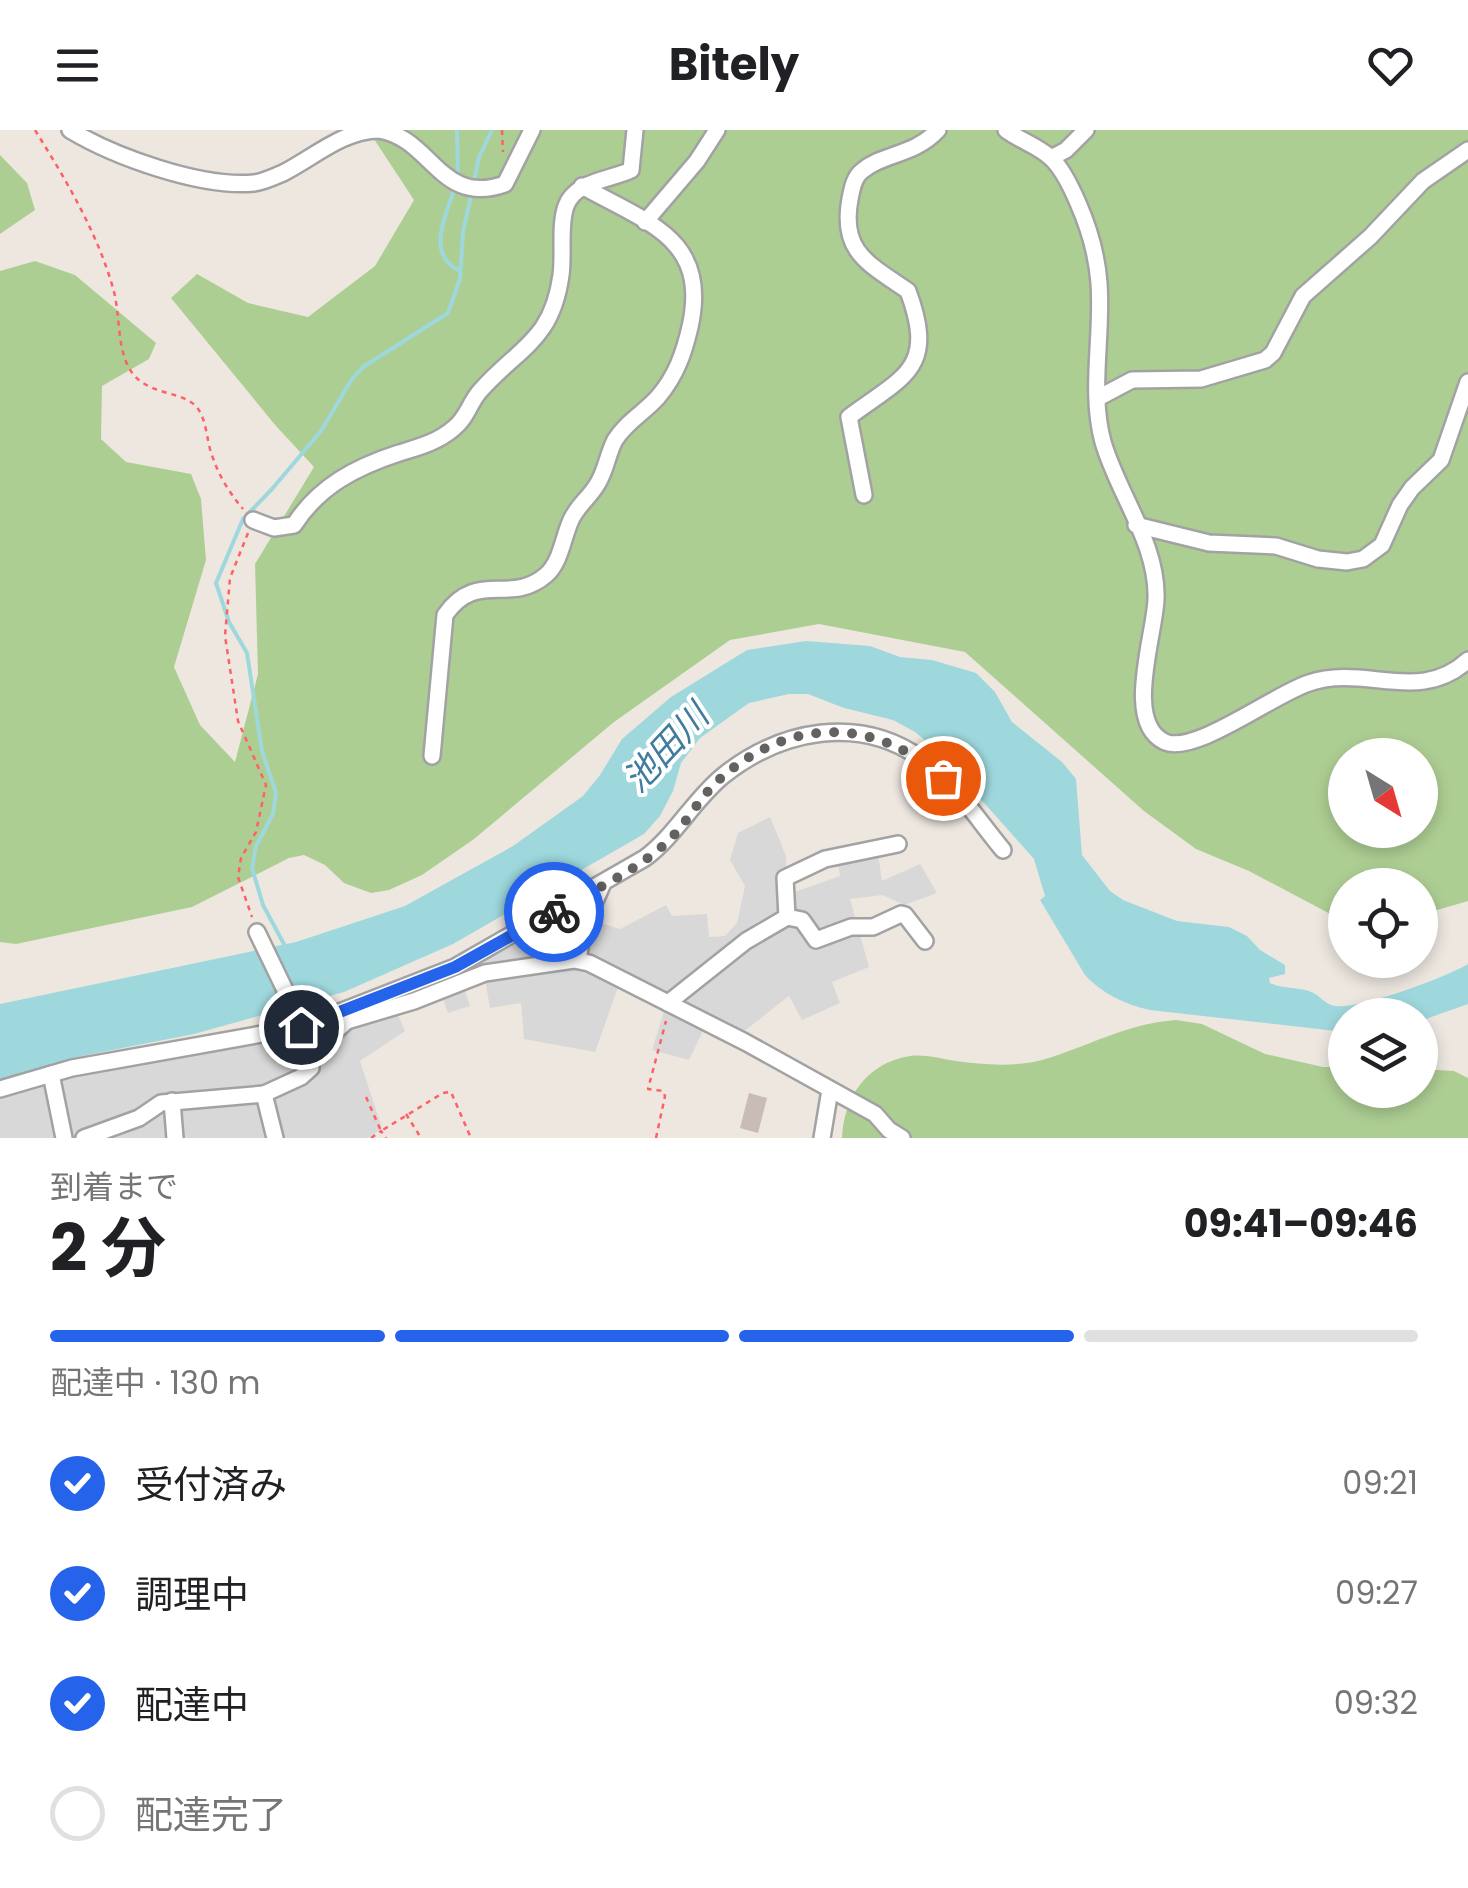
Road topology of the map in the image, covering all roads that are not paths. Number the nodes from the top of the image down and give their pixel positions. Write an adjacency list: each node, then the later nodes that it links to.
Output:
1 (70, 130): 2 (street)
2 (532, 130)
3 (636, 130): 10 (street)
4 (717, 130): 11 (street)
5 (938, 130): 14 (street)
6 (1006, 130): 9 (street)
7 (1086, 130): 9 (street)
8 (1468, 150): 13 (street)
9 (1052, 158): 13 (street)
10 (582, 186): 11 (street); 15 (street)
11 (645, 222): 18 (street)
12 (1468, 382): 16 (street)
13 (1098, 398): 16 (street)
14 (864, 495)
15 (253, 520)
16 (1136, 524): 17 (street)
17 (1468, 660)
18 (432, 756)
19 (898, 844): 22 (street)
20 (1003, 850): 21 (street)
21 (603, 883): 25 (street); 27 (street)
22 (787, 917): 24 (street); 26 (street)
23 (257, 932): 27 (street)
24 (925, 941)
25 (578, 960): 26 (street); 28 (street)
26 (670, 1004): 31 (street)
27 (300, 1023): 28 (street); 29 (street)
28 (310, 1055): 32 (street)
29 (51, 1074): 30 (street); 34 (street)
30 (0, 1089)
31 (830, 1090): 38 (street); 39 (street)
32 (264, 1094): 33 (street); 37 (street)
33 (172, 1101): 35 (street); 36 (street)
34 (64, 1138)
35 (84, 1138)
36 (175, 1138)
37 (275, 1138)
38 (822, 1138)
39 (902, 1138)

